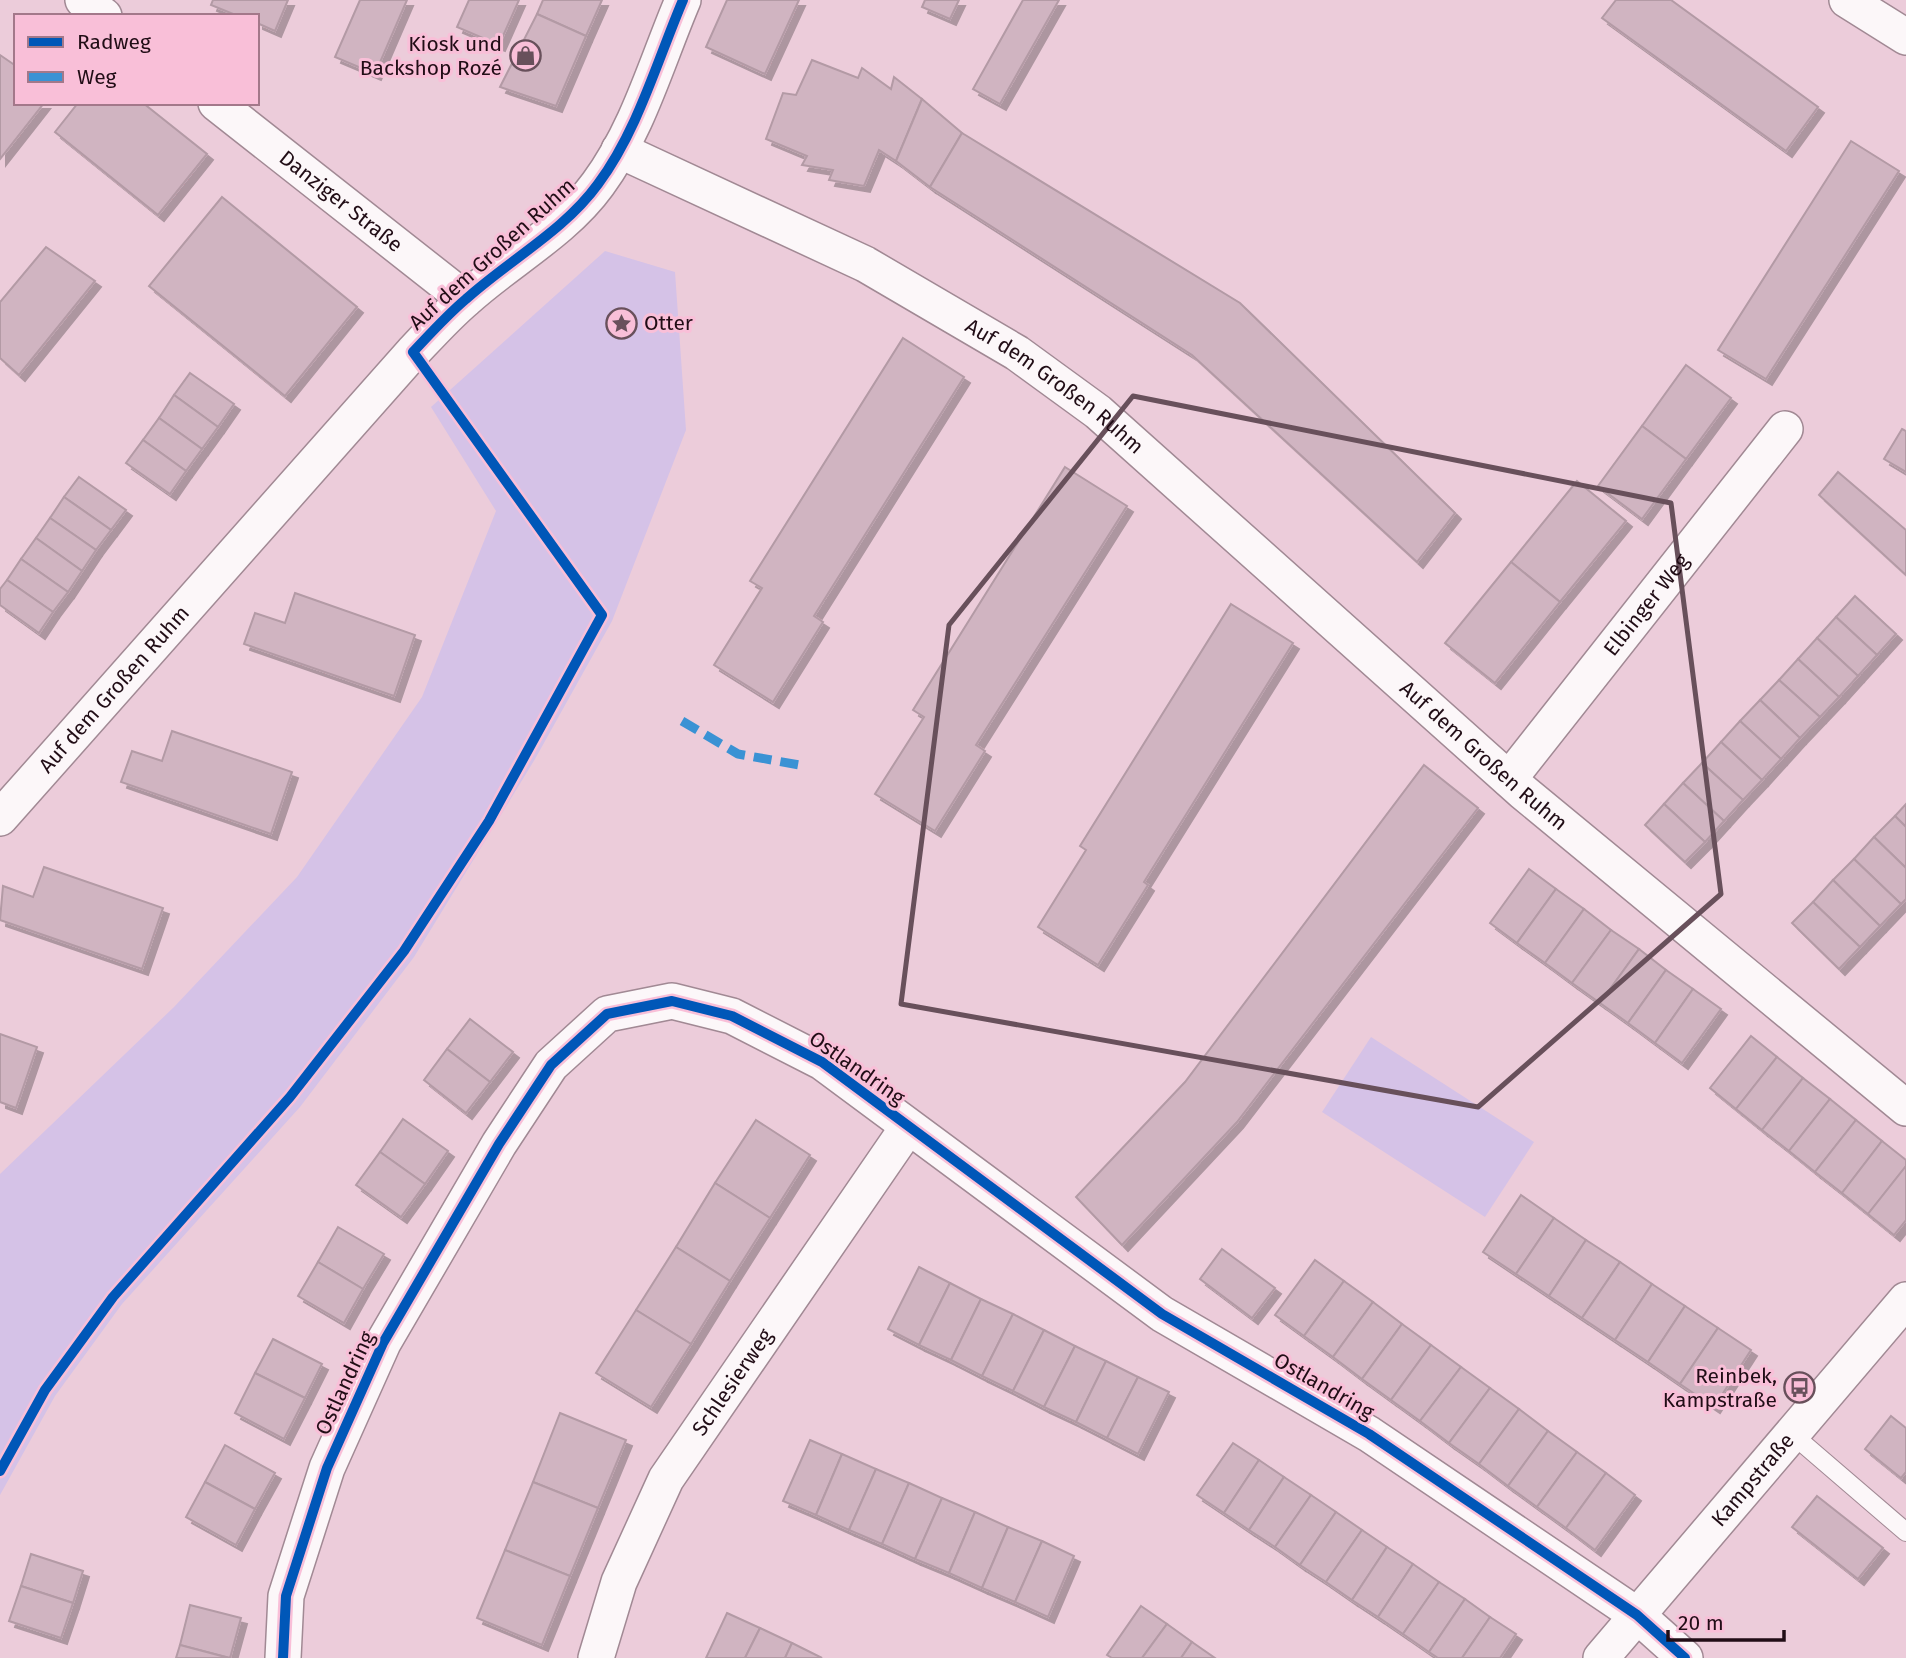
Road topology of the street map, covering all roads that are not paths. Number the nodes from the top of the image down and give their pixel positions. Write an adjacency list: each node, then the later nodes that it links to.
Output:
1 (83, 0): 4 (street)
2 (683, 0): 7 (street)
3 (1847, 0): 5 (street)
4 (101, 14)
5 (1906, 37)
6 (219, 105): 8 (street, Danziger Straße)
7 (619, 150): 8 (street, Auf dem Großen Ruhm); 10 (street, Auf dem Großen Ruhm)
8 (466, 299): 11 (street, Auf dem Großen Ruhm)
9 (1785, 429): 10 (street, Elbinger Weg)
10 (1509, 779): 12 (street, Auf dem Großen Ruhm)
11 (0, 818)
12 (1906, 1108)
13 (908, 1127): 17 (street, Ostlandring); 18 (street, Ostlandring); 19 (street, Schlesierweg)
14 (1906, 1300): 15 (street, Kampstraße)
15 (1792, 1434): 16 (lane); 17 (street, Kampstraße)
16 (1906, 1532)
17 (1637, 1615): 20 (street, Kampstraße); 21 (street, Ostlandring)
18 (283, 1658)
19 (596, 1658)
20 (1601, 1658)
21 (1685, 1658)

